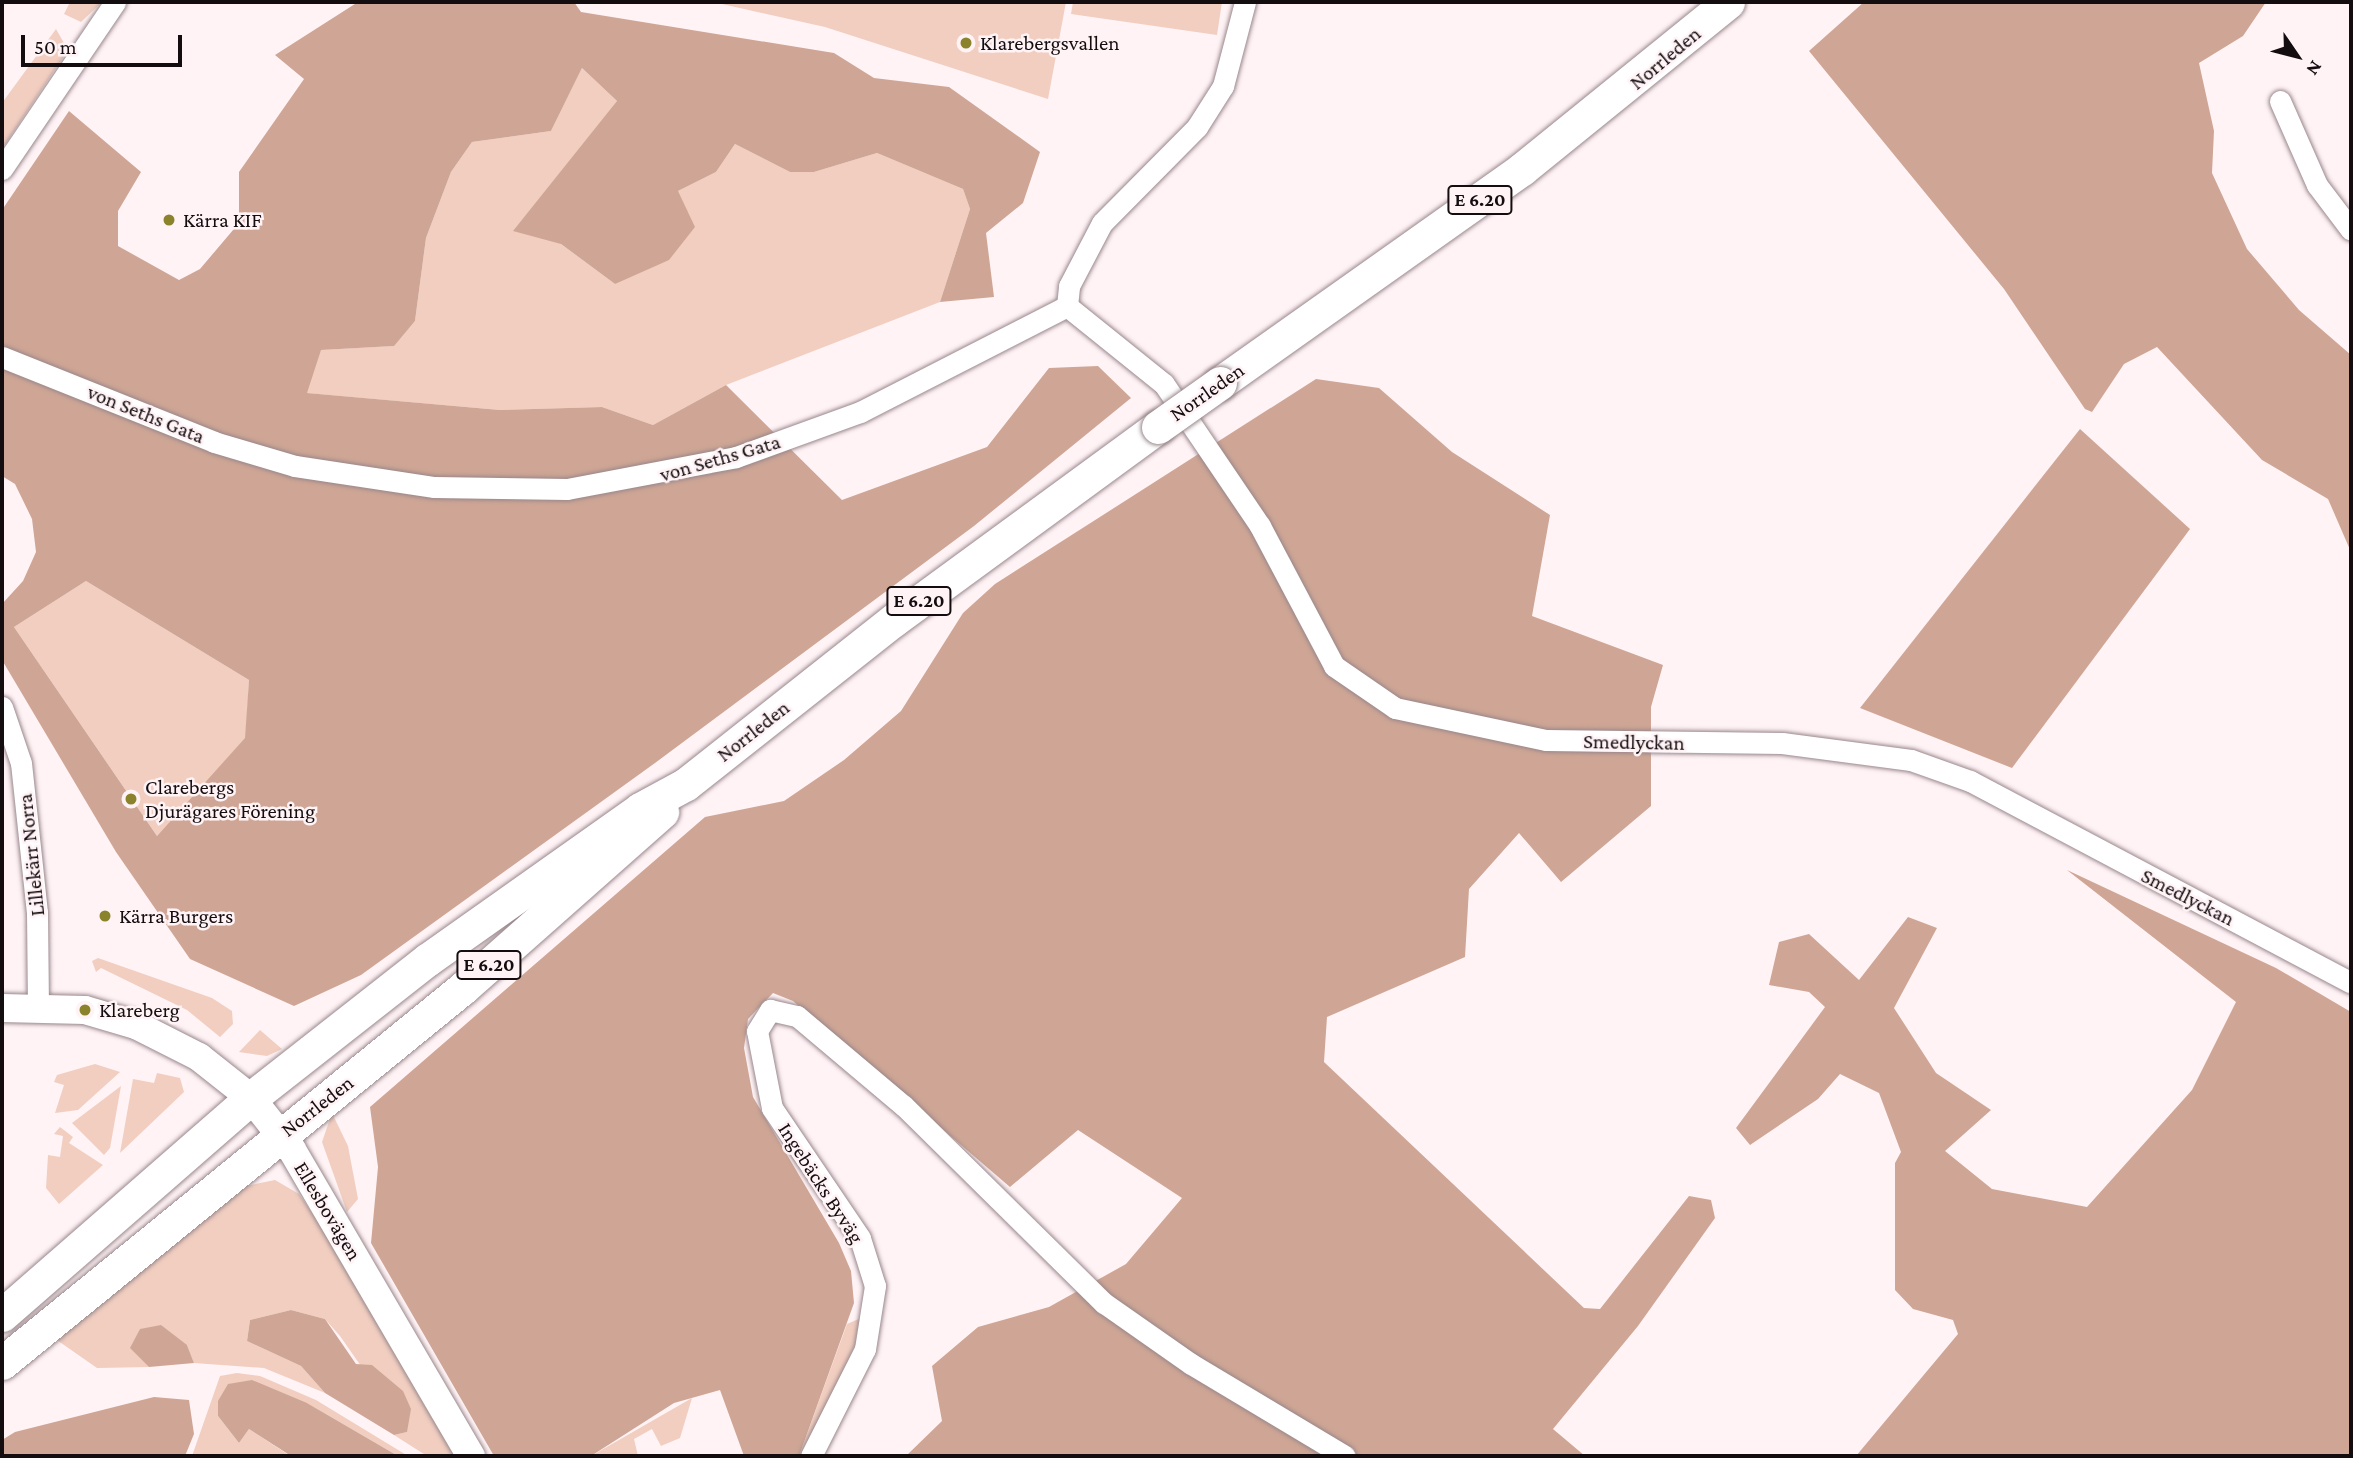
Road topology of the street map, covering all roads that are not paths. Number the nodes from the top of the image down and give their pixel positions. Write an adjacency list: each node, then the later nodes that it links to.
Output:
1 (115, 2): 5 (street)
2 (1245, 2): 7 (street)
3 (1728, 2): 10 (highway, Norrleden / E 6.20, bridge)
4 (2280, 101): 6 (street)
5 (2, 169)
6 (2351, 230)
7 (1067, 306): 8 (street, von Seths Gata); 11 (street, Smedlyckan)
8 (2, 358)
9 (2, 707): 12 (street, Lillekärr Norra)
10 (686, 784): 14 (highway, Norrleden / E 6.20); 15 (highway, Norrleden / E 6.20)
11 (2351, 984)
12 (38, 1007): 13 (main road, Ellesbovägen); 14 (main road, Ellesbovägen)
13 (2, 1008)
14 (251, 1098): 15 (main road, Ellesbovägen); 16 (highway, Norrleden / E 6.20)
15 (281, 1135): 17 (highway, Norrleden / E 6.20); 18 (main road, Ellesbovägen)
16 (2, 1315)
17 (2, 1363)
18 (471, 1456)
19 (811, 1456): 20 (street, Ingebäcks Byväg)
20 (1345, 1456)

